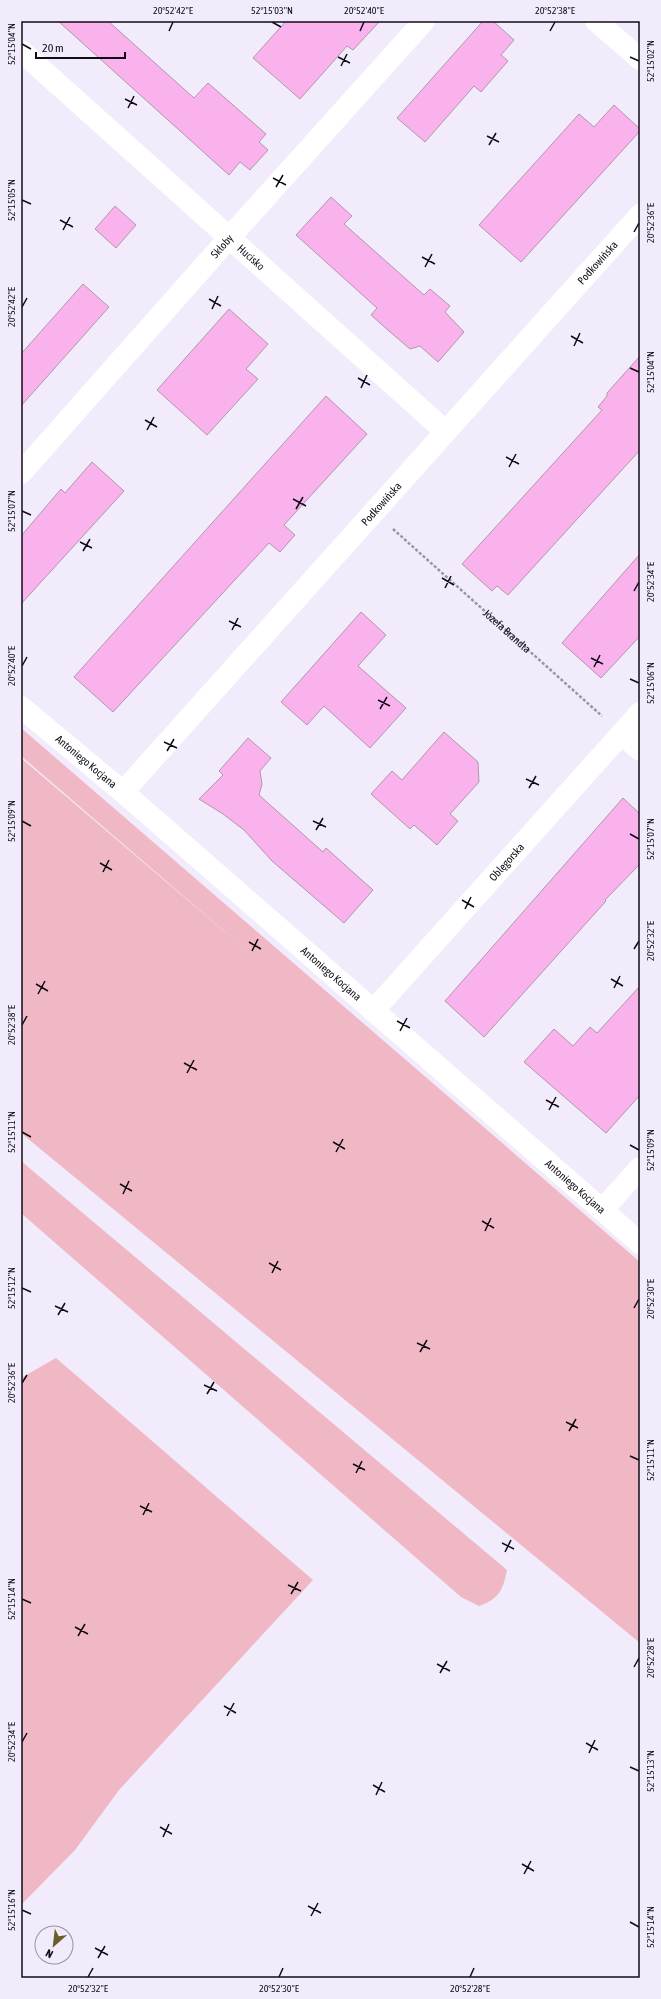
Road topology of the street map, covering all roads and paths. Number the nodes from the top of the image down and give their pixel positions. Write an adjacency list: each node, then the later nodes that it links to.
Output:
1 (424, 21): 6 (street, Skłoby)
2 (596, 21): 4 (street)
3 (21, 51): 6 (street, Hucisko)
4 (640, 59)
5 (640, 215): 7 (street, Podkowińska)
6 (229, 238): 7 (street, Hucisko); 8 (street, Skłoby)
7 (445, 431): 9 (street, Podkowińska)
8 (21, 473)
9 (375, 512): 12 (path, Józefa Brandta); 14 (street, Podkowińska)
10 (21, 707): 14 (street, Antoniego Kocjana)
11 (640, 713): 12 (street, Oblęgorska)
12 (622, 734): 13 (street); 15 (street, Oblęgorska)
13 (640, 750)
14 (123, 792): 15 (street, Antoniego Kocjana)
15 (373, 1011): 17 (street, Antoniego Kocjana)
16 (640, 1168): 17 (street)
17 (602, 1210): 18 (street, Antoniego Kocjana)
18 (640, 1243)

